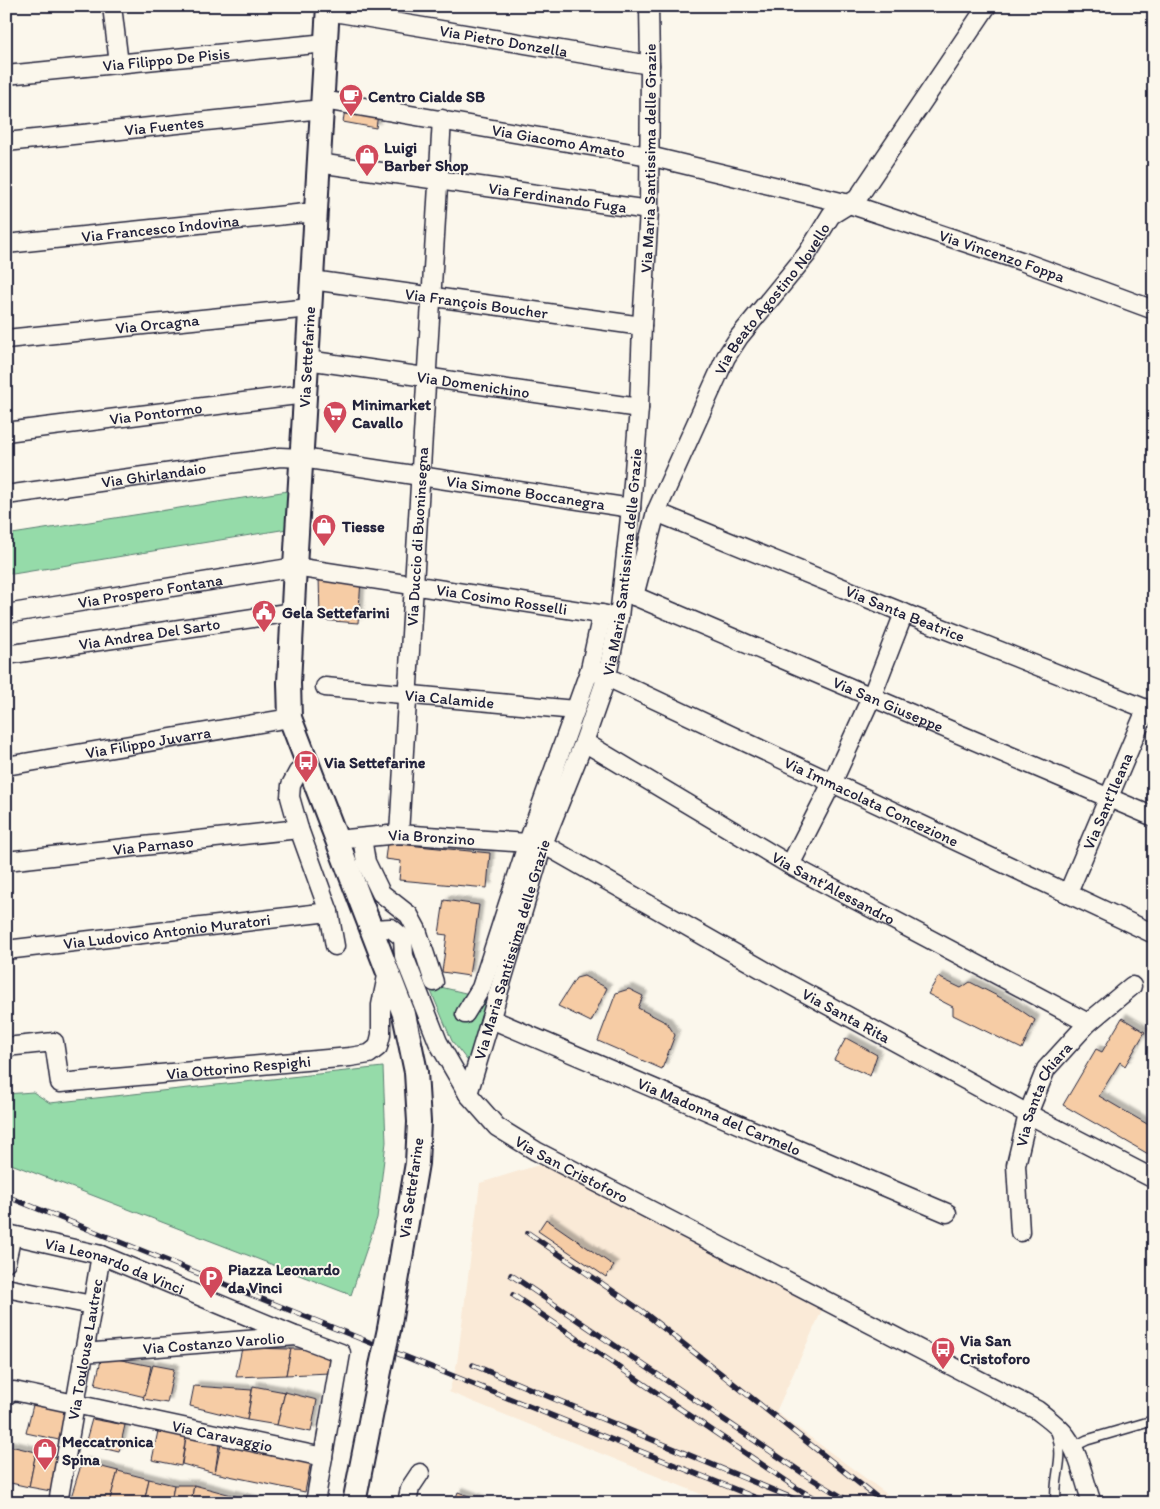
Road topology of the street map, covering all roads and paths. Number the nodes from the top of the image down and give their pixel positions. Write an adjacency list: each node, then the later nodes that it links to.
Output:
1 (112, 6): 6 (street)
2 (649, 6): 7 (street, Via Maria Santissima delle Grazie)
3 (987, 6): 15 (street, Via Beato Agostino Novello)
4 (328, 9): 5 (street, Via Settefarine); 7 (street, Via Pietro Donzella)
5 (326, 43): 6 (street, Via Filippo De Pisis); 9 (street, Via Settefarine)
6 (119, 64): 8 (street, Via Filippo De Pisis)
7 (650, 65): 12 (street, Via Maria Santissima delle Grazie)
8 (6, 75)
9 (322, 104): 10 (street, Via Giacomo Amato); 11 (street, Via Fuentes); 13 (street, Via Settefarine)
10 (442, 119): 12 (street, Via Giacomo Amato); 14 (street, Via Duccio di Buoninsegna)
11 (6, 142)
12 (649, 156): 15 (street, Via Giacomo Amato); 16 (street, Via Maria Santissima delle Grazie)
13 (318, 163): 14 (street, Via Ferdinando Fuga); 17 (street, Via Settefarine)
14 (438, 181): 16 (street, Via Ferdinando Fuga); 20 (street, Via Duccio di Buoninsegna)
15 (849, 204): 22 (street, Via Vincenzo Foppa); 34 (street, Via Beato Agostino Novello)
16 (649, 210): 23 (street, Via Maria Santissima delle Grazie)
17 (315, 212): 18 (street, Via Francesco Indovina); 19 (street, Via Settefarine)
18 (6, 244)
19 (312, 280): 20 (street, Via François Boucher); 21 (street, Via Settefarine)
20 (431, 297): 23 (street, Via François Boucher); 26 (street, Via Duccio di Buoninsegna)
21 (310, 308): 24 (street, Via Orcagna); 25 (street, Via Settefarine)
22 (1154, 310)
23 (642, 326): 28 (street, Via Maria Santissima delle Grazie)
24 (6, 339)
25 (307, 360): 26 (street, Via Domenichino); 27 (street, Via Settefarine)
26 (426, 377): 28 (street, Via Domenichino); 31 (street, Via Duccio di Buoninsegna)
27 (305, 394): 29 (street, Via Pontormo); 30 (street, Via Settefarine)
28 (639, 408): 33 (street, Via Maria Santissima delle Grazie)
29 (6, 432)
30 (302, 458): 31 (street, Via Simone Boccanegra); 32 (street, Via Ghirlandaio); 35 (street, Via Settefarine)
31 (421, 476): 33 (street, Via Simone Boccanegra); 36 (street, Via Duccio di Buoninsegna)
32 (6, 495)
33 (631, 508): 37 (street, Via Maria Santissima delle Grazie)
34 (656, 512): 37 (street, Via Maria Santissima delle Grazie); 39 (street, Via Santa Beatrice)
35 (295, 567): 36 (street, Via Cosimo Rosselli); 38 (street, Via Settefarine); 40 (street, Via Prospero Fontana)
36 (414, 585): 41 (street, Via Cosimo Rosselli); 46 (street, Via Duccio di Buoninsegna)
37 (628, 594): 41 (street, Via Maria Santissima delle Grazie); 47 (street, Via San Giuseppe)
38 (293, 612): 42 (street, Via Andrea Del Sarto); 50 (street, Via Settefarine)
39 (904, 613): 47 (street); 49 (street, Via Santa Beatrice)
40 (6, 614)
41 (611, 615): 43 (street, Via Maria Santissima delle Grazie); 44 (street, Via Maria Santissima delle Grazie)
42 (6, 655)
43 (590, 668): 44 (street, Via Immacolata Concezione); 48 (street, Via Maria Santissima delle Grazie)
44 (607, 676): 51 (street, Via Maria Santissima delle Grazie); 54 (street, Via Immacolata Concezione)
45 (325, 686): 46 (street, Via Calamide)
46 (408, 694): 48 (street, Via Calamide); 58 (street, Via Duccio di Buoninsegna)
47 (871, 698): 54 (street); 55 (street, Via San Giuseppe)
48 (575, 710): 61 (street, Via Maria Santissima delle Grazie)
49 (1150, 711): 55 (street, Via Sant'Ileana)
50 (290, 718): 52 (street, Via Settefarine); 53 (street, Via Filippo Juvarra)
51 (584, 742): 61 (street, Via Maria Santissima delle Grazie); 63 (street, Via Sant'Alessandro)
52 (307, 765): 57 (street); 60 (street, Via Settefarine)
53 (6, 766)
54 (832, 783): 63 (street); 64 (street, Via Immacolata Concezione)
55 (1109, 798): 56 (street, Via San Giuseppe); 64 (street, Via Sant'Ileana)
56 (1154, 817)
57 (299, 829): 62 (street, Via Parnaso); 65 (street)
58 (399, 834): 59 (street, Via Bronzino); 61 (street, Via Bronzino)
59 (362, 838): 60 (street, Via Bronzino); 71 (street)
60 (336, 840): 66 (street, Via Settefarine)
61 (535, 843): 73 (street); 74 (street, Via Maria Santissima delle Grazie); 78 (street, Via Santa Rita)
62 (6, 861)
63 (790, 865): 75 (street, Via Sant'Alessandro)
64 (1068, 893): 67 (street, Via Immacolata Concezione)
65 (329, 912): 68 (street); 69 (street, Via Ludovico Antonio Muratori)
66 (372, 929): 70 (street, Via Settefarine); 77 (street, Via San Cristoforo)
67 (1154, 934)
68 (335, 946)
69 (6, 950)
70 (388, 971): 76 (street, Via Ottorino Respighi); 97 (street, Via Settefarine, bridge)
71 (434, 982)
72 (1132, 986): 75 (street, Via Santa Chiara)
73 (465, 1014)
74 (491, 1020): 77 (street, Via Maria Santissima delle Grazie); 80 (street, Via Madonna del Carmelo)
75 (1088, 1023): 78 (street, Via Santa Chiara)
76 (6, 1047)
77 (468, 1094): 90 (street, Via San Cristoforo)
78 (1028, 1114): 79 (street, Via Santa Rita); 81 (street, Via Santa Chiara)
79 (1154, 1179)
80 (947, 1213)
81 (1020, 1232)
82 (100, 1255): 83 (street, Via Leonardo da Vinci); 85 (street, Via Toulouse Lautrec); 86 (street, Via Leonardo da Vinci)
83 (6, 1262)
84 (6, 1288): 85 (street)
85 (92, 1305): 87 (street, Via Toulouse Lautrec)
86 (296, 1336): 87 (street, Via Costanzo Varolio); 93 (street, Via Costanzo Varolio)
87 (83, 1353): 89 (street, Via Toulouse Lautrec)
88 (6, 1395): 89 (street, Via Caravaggio)
89 (76, 1405): 93 (street, Via Caravaggio); 95 (street, Via Toulouse Lautrec)
90 (1047, 1418): 92 (street, Via San Cristoforo); 99 (lane)
91 (1152, 1421): 92 (lane)
92 (1073, 1447): 100 (street, Via San Cristoforo)
93 (323, 1457): 96 (street)
94 (420, 1473): 98 (street)
95 (58, 1503)
96 (315, 1503)
97 (354, 1503)
98 (407, 1503)
99 (1056, 1503)
100 (1092, 1503)

